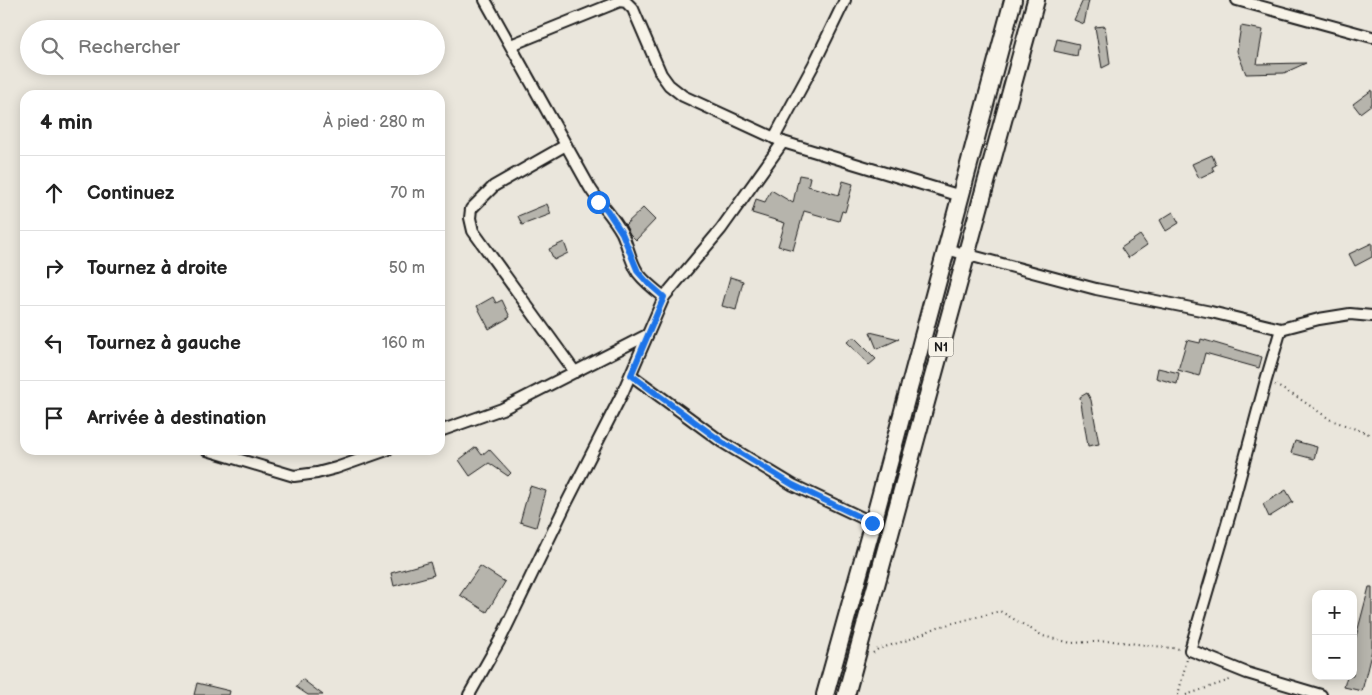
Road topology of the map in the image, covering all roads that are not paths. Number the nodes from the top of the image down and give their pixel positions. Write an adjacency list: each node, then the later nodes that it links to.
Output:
1 (486, 0): 7 (street)
2 (845, 0): 8 (street)
3 (1012, 0): 10 (highway, N1)
4 (1036, 0): 12 (highway, N1)
5 (1237, 0): 6 (street)
6 (1372, 38)
7 (511, 45): 8 (street); 9 (street)
8 (779, 140): 10 (street); 13 (street)
9 (566, 146): 13 (street); 17 (street)
10 (960, 196): 11 (highway, N1)
11 (946, 249): 12 (street); 22 (highway, N1)
12 (966, 253): 15 (street); 25 (highway, N1)
13 (664, 297): 16 (street)
14 (1372, 316): 15 (street)
15 (1281, 330): 26 (street)
16 (647, 336): 17 (street); 18 (street)
17 (575, 372): 19 (street)
18 (631, 375): 22 (street); 23 (street)
19 (445, 429)
20 (224, 455): 21 (street)
21 (373, 455)
22 (872, 523): 24 (highway, N1)
23 (469, 695)
24 (825, 695)
25 (846, 695)
26 (1320, 695)

